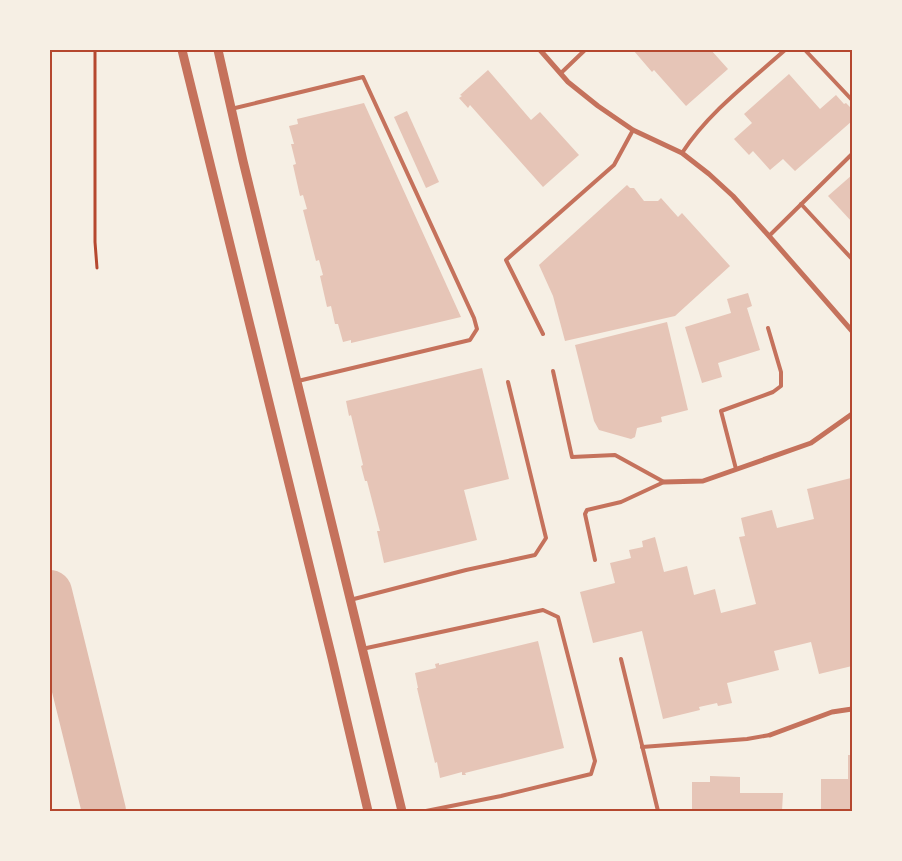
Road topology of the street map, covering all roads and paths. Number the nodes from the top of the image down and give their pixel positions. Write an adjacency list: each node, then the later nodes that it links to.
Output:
1 (95, 50): 17 (path)
2 (182, 50): 34 (street)
3 (218, 50): 10 (street)
4 (540, 50): 8 (street)
5 (585, 50): 8 (lane)
6 (785, 50): 12 (lane)
7 (805, 50): 9 (lane)
8 (561, 73): 11 (street)
9 (852, 100)
10 (232, 109): 22 (street); 22 (lane)
11 (633, 130): 12 (street); 20 (lane)
12 (682, 153): 15 (street)
13 (852, 154): 14 (lane)
14 (801, 204): 15 (lane); 16 (lane)
15 (769, 236): 19 (street)
16 (852, 259)
17 (97, 268)
18 (768, 328): 25 (lane)
19 (852, 332)
20 (543, 334)
21 (553, 372): 26 (lane)
22 (298, 381): 28 (street)
23 (508, 382): 28 (lane)
24 (852, 414): 25 (street)
25 (736, 469): 26 (street)
26 (664, 482): 27 (lane)
27 (595, 560)
28 (350, 600): 29 (street)
29 (362, 649): 35 (street); 36 (lane)
30 (621, 659): 33 (lane)
31 (852, 709): 32 (street)
32 (770, 735): 33 (lane)
33 (642, 747): 37 (lane)
34 (368, 811)
35 (402, 811)
36 (426, 811)
37 (658, 811)

